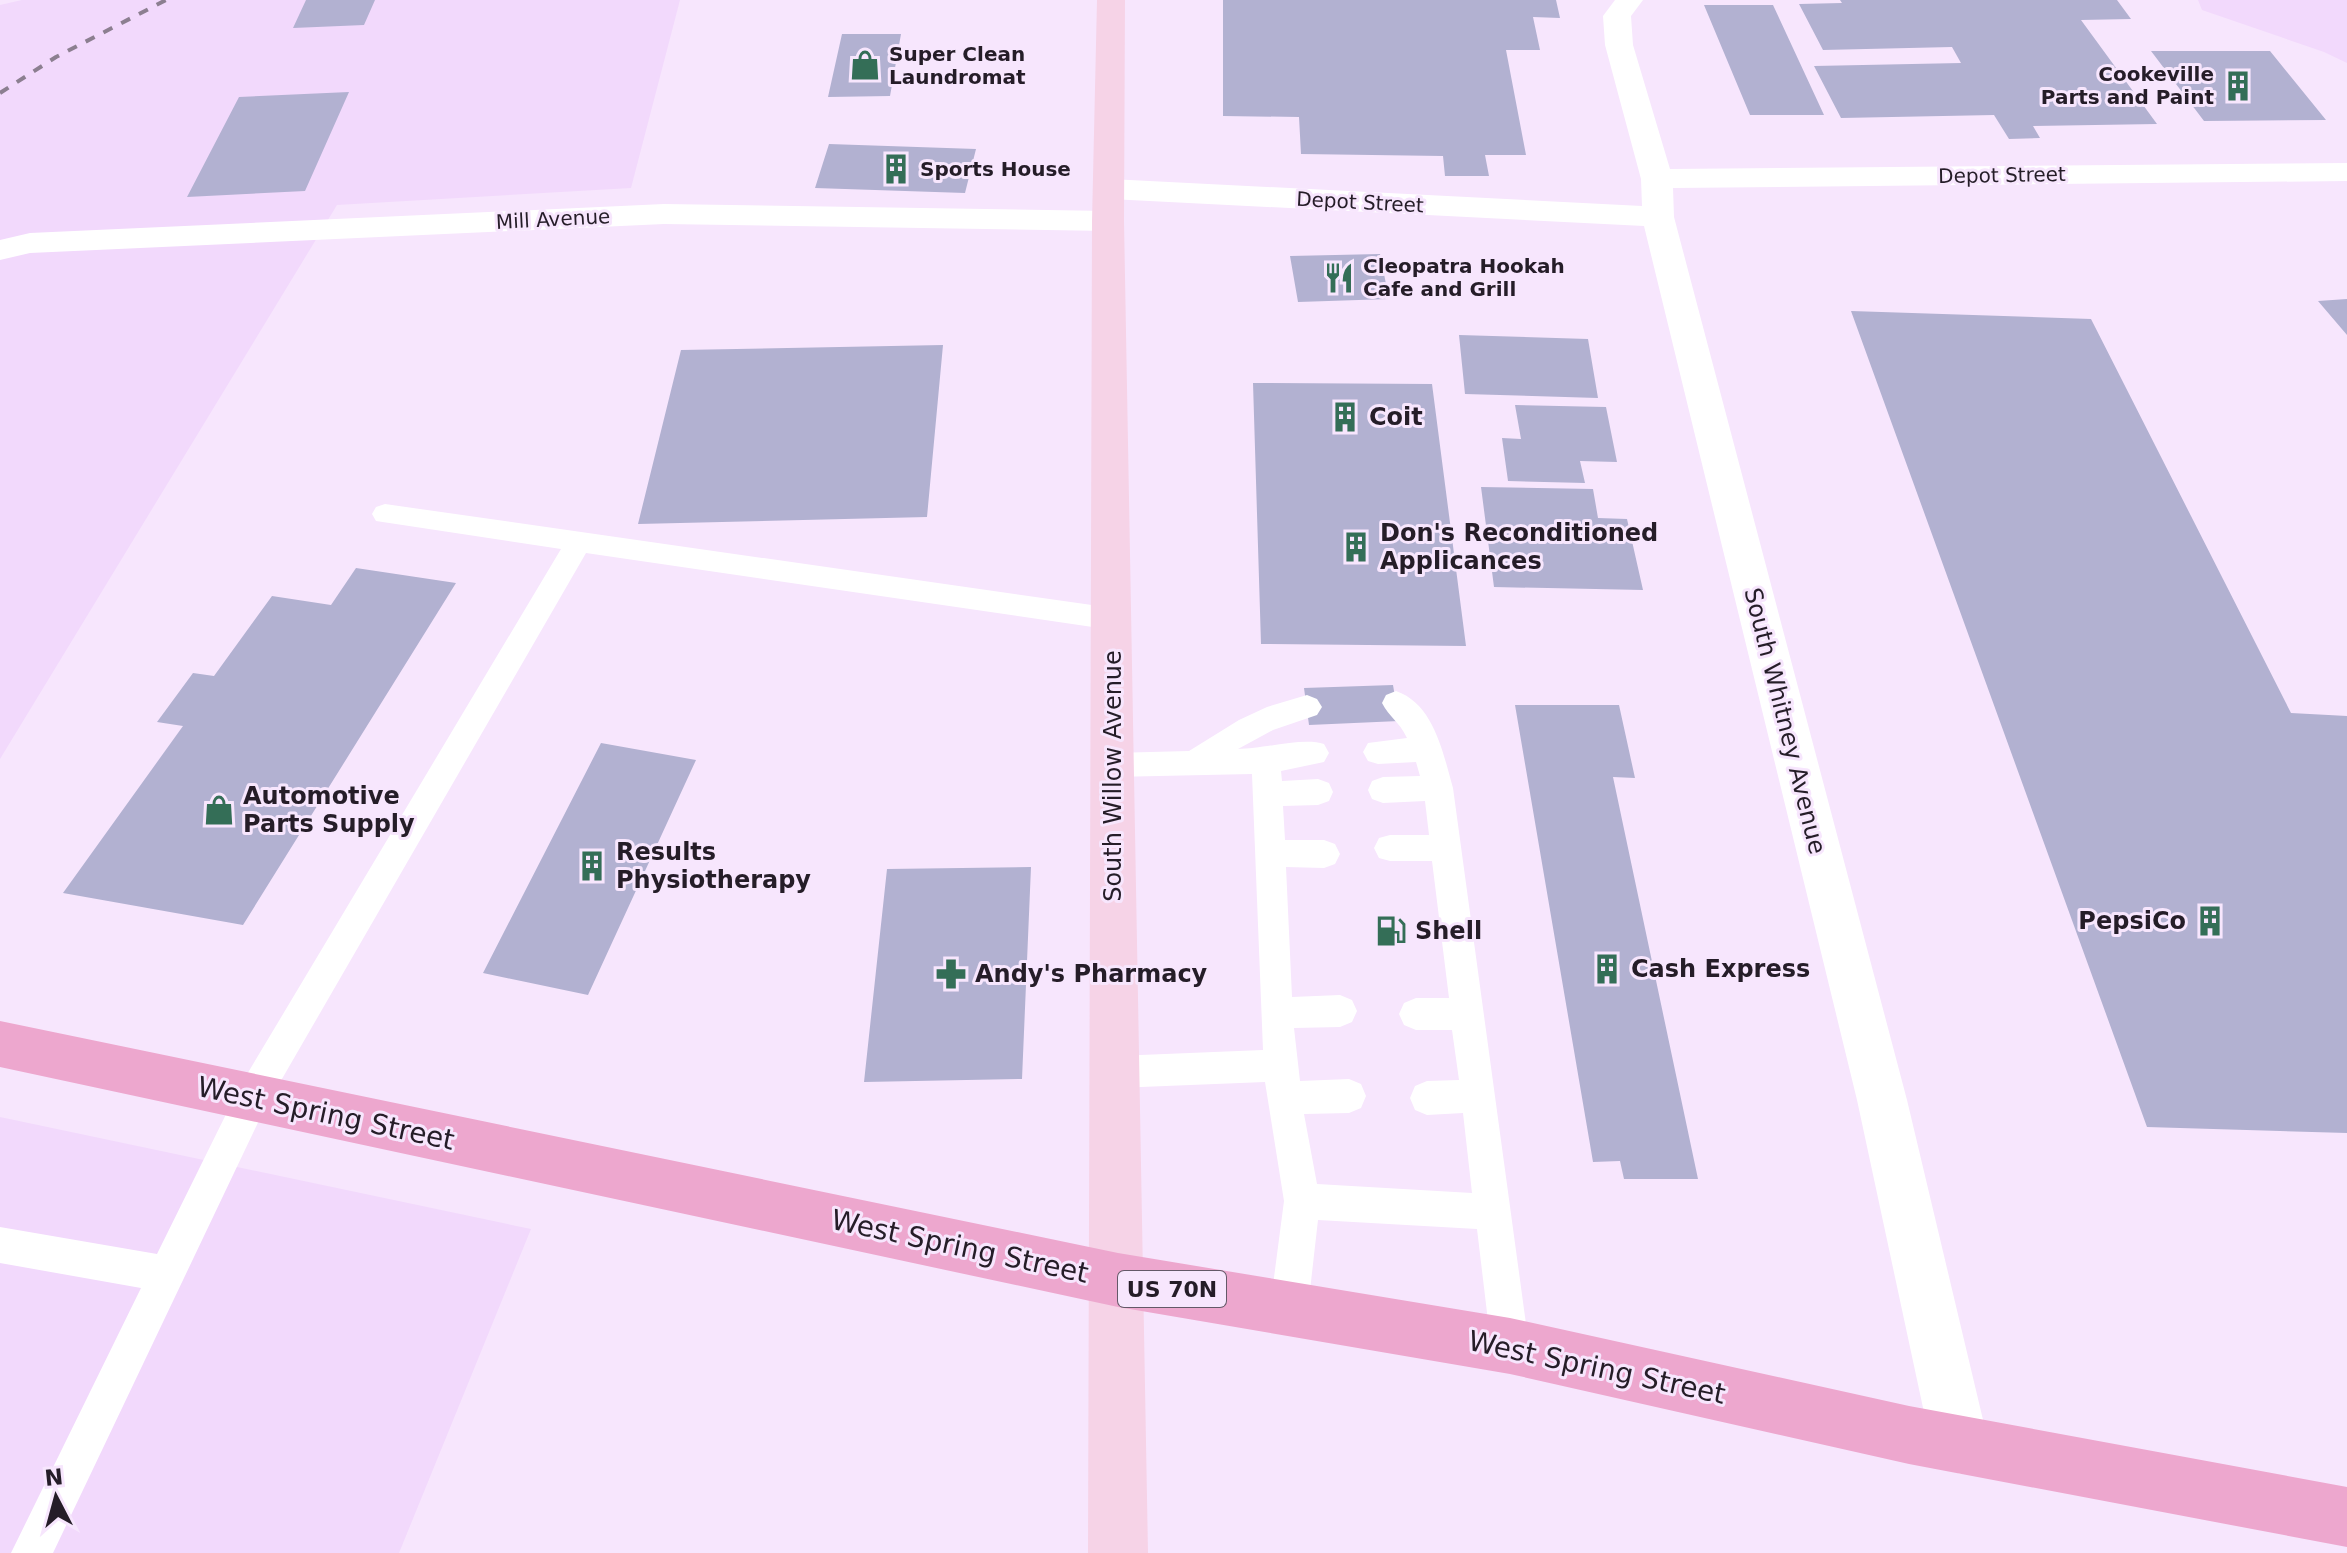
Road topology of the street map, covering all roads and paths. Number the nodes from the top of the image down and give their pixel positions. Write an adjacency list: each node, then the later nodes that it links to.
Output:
1 (1111, 0): 5 (main road, South Willow Avenue)
2 (1629, 0): 4 (street, South Whitney Avenue)
3 (2347, 172): 4 (street, Depot Street)
4 (1658, 198): 5 (street, Depot Street); 43 (street, South Whitney Avenue)
5 (1109, 205): 6 (street, Mill Avenue); 9 (main road, South Willow Avenue)
6 (0, 250)
7 (385, 514): 8 (lane)
8 (578, 543): 9 (lane); 34 (lane)
9 (1113, 619): 16 (main road, South Willow Avenue)
10 (1396, 703): 12 (lane)
11 (1307, 707): 15 (lane)
12 (1427, 749): 13 (lane); 18 (lane)
13 (1378, 752)
14 (1314, 753): 17 (lane)
15 (1196, 762): 16 (lane); 17 (lane)
16 (1112, 765): 30 (main road, South Willow Avenue)
17 (1266, 777): 20 (lane); 23 (lane)
18 (1438, 788): 19 (lane); 22 (lane)
19 (1383, 790)
20 (1318, 792)
21 (1390, 848): 22 (lane)
22 (1447, 848): 28 (lane)
23 (1268, 853): 24 (lane); 26 (lane)
24 (1324, 854)
25 (1340, 1011): 26 (lane)
26 (1276, 1013): 31 (lane)
27 (1416, 1014): 28 (lane)
28 (1469, 1014): 33 (lane)
29 (0, 1044): 34 (main road, West Spring Street / US 70N)
30 (1116, 1072): 31 (lane); 40 (main road, South Willow Avenue)
31 (1282, 1082): 32 (lane); 36 (lane)
32 (1349, 1096)
33 (1476, 1096): 35 (lane); 37 (lane)
34 (252, 1098): 39 (lane); 40 (main road, West Spring Street / US 70N)
35 (1427, 1098)
36 (1302, 1201): 37 (lane); 41 (lane)
37 (1491, 1212): 42 (lane)
38 (0, 1245): 39 (lane)
39 (167, 1274): 45 (lane)
40 (1118, 1280): 41 (main road, West Spring Street / US 70N); 46 (main road, South Willow Avenue)
41 (1289, 1308): 42 (main road, West Spring Street / US 70N)
42 (1510, 1346): 43 (main road, West Spring Street / US 70N)
43 (1960, 1445): 44 (main road, West Spring Street / US 70N)
44 (2347, 1517)
45 (32, 1553)
46 (1118, 1553)

